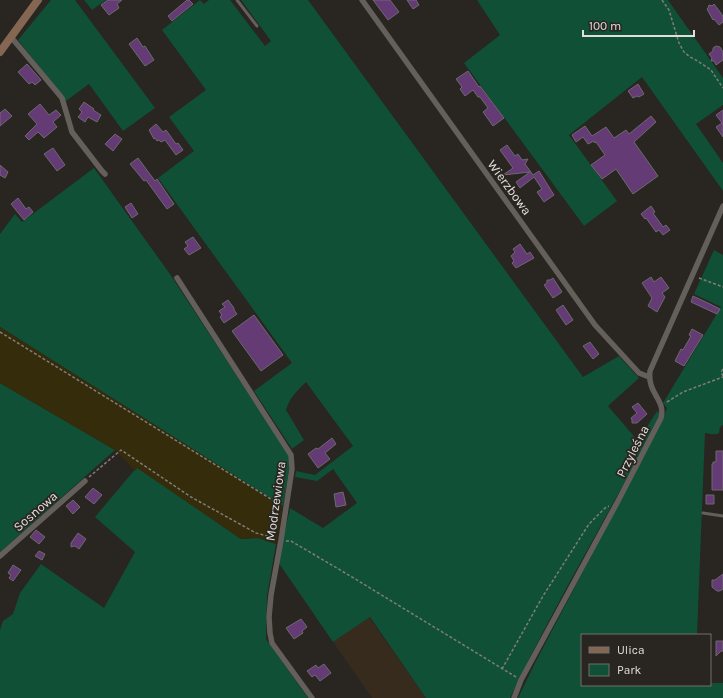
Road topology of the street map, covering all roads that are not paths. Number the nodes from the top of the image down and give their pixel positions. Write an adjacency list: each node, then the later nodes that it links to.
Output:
1 (38, 0): 5 (main road)
2 (237, 0): 4 (lane)
3 (362, 0): 10 (street, Wierzbowa)
4 (257, 26)
5 (11, 37): 6 (main road); 7 (street)
6 (0, 52)
7 (106, 174)
8 (723, 206): 10 (street)
9 (177, 278): 15 (street, Modrzewiowa)
10 (649, 377): 16 (street, Przyleśna)
11 (85, 481): 14 (street, Sosnowa)
12 (703, 513): 13 (lane)
13 (723, 516)
14 (0, 556)
15 (312, 698)
16 (514, 698)

